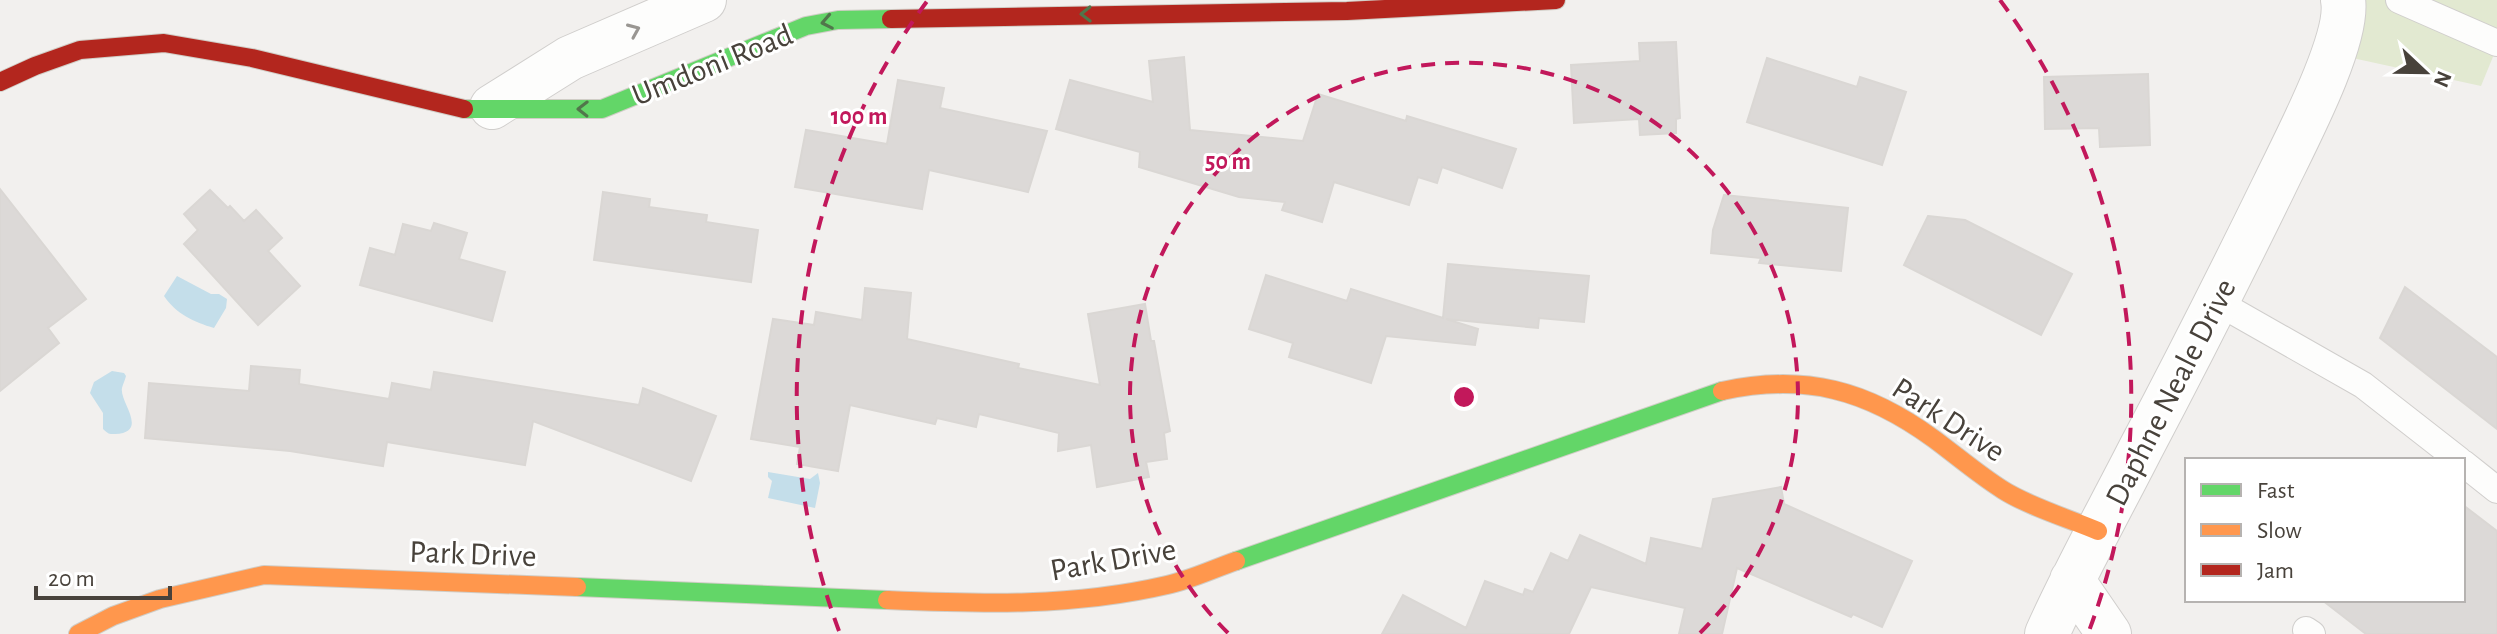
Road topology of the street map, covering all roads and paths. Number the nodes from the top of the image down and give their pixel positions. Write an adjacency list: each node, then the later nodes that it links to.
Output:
1 (704, 0): 7 (street, Umdoni Road, one-way to 1)
2 (1556, 0): 7 (street, Umdoni Road, one-way to 7)
3 (2343, 0): 8 (street, Daphne Neale Drive)
4 (2399, 0): 5 (lane)
5 (2497, 43)
6 (0, 82): 7 (street, Umdoni Road)
7 (492, 107)
8 (2217, 302): 9 (lane); 12 (street, Daphne Neale Drive)
9 (2456, 458)
10 (2465, 465): 11 (lane)
11 (2497, 490)
12 (2098, 531): 13 (street, Daphne Neale Drive); 14 (street, Park Drive)
13 (2072, 580): 15 (street, Daphne Neale Drive); 16 (street)
14 (78, 634)
15 (2047, 634)
16 (2109, 634)

